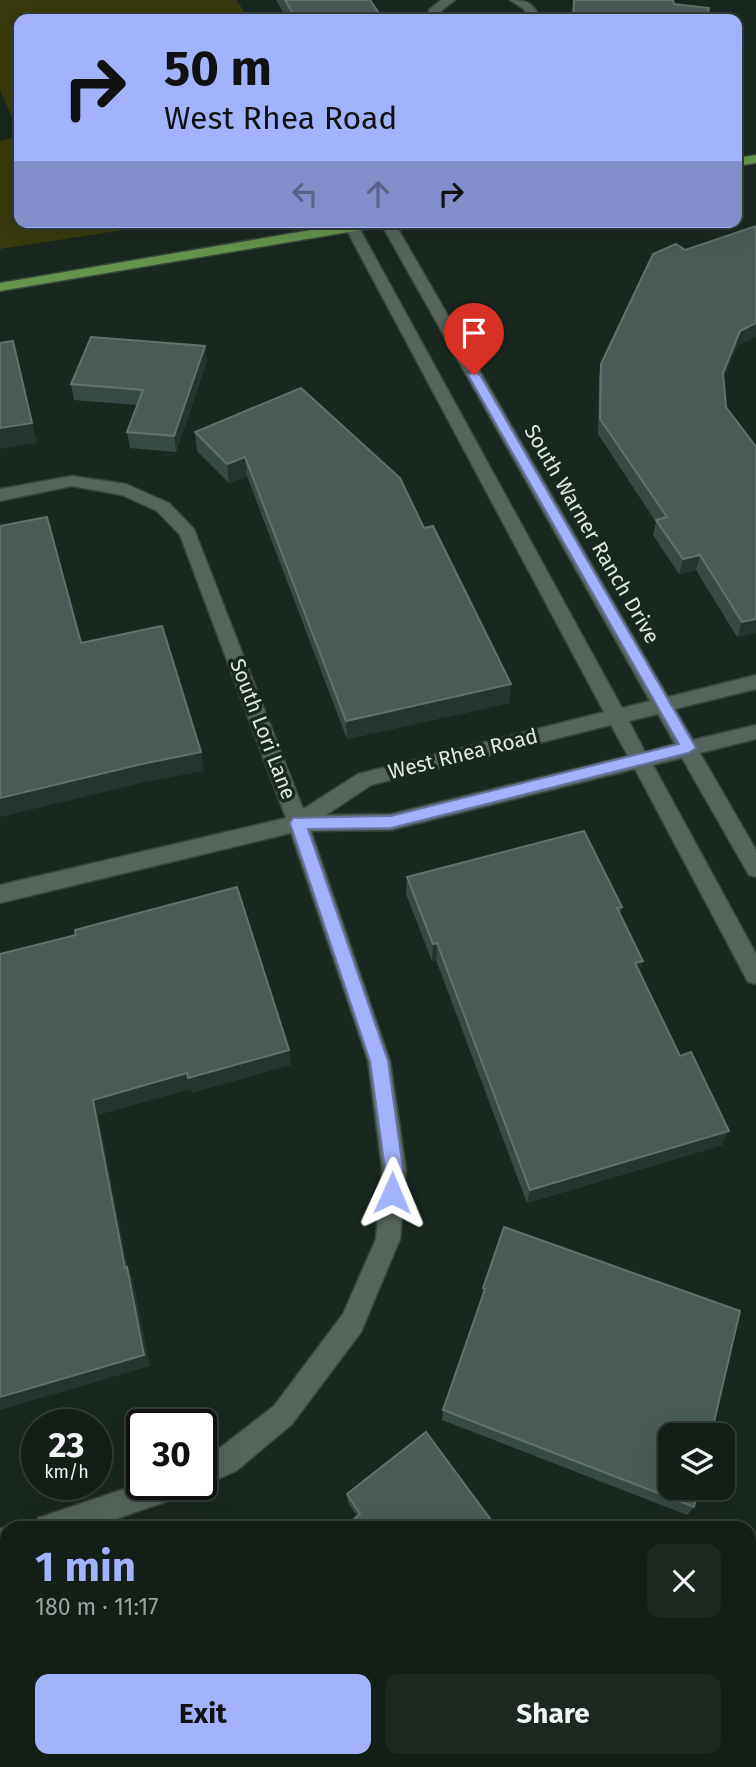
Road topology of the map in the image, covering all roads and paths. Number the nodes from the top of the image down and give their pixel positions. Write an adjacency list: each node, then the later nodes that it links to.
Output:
1 (449, 0): 3 (street)
2 (516, 0): 4 (street)
3 (435, 14)
4 (532, 14)
5 (352, 228): 7 (main road); 11 (street)
6 (388, 228): 10 (street, South Warner Ranch Drive)
7 (0, 287)
8 (0, 495): 15 (street, South Lori Lane)
9 (756, 682): 10 (street, West Rhea Road)
10 (664, 705): 11 (street, West Rhea Road); 13 (street, South Warner Ranch Drive)
11 (615, 717): 14 (street); 15 (street, West Rhea Road)
12 (756, 732): 13 (street, West Rhea Road)
13 (688, 748): 14 (street, West Rhea Road); 16 (street, South Warner Ranch Drive)
14 (640, 760): 15 (street, West Rhea Road); 18 (street)
15 (298, 823): 17 (street, West Rhea Road); 19 (street, South Lori Lane)
16 (756, 869)
17 (0, 894)
18 (756, 975)
19 (217, 1465)
20 (131, 1500): 21 (street)
21 (69, 1521)

